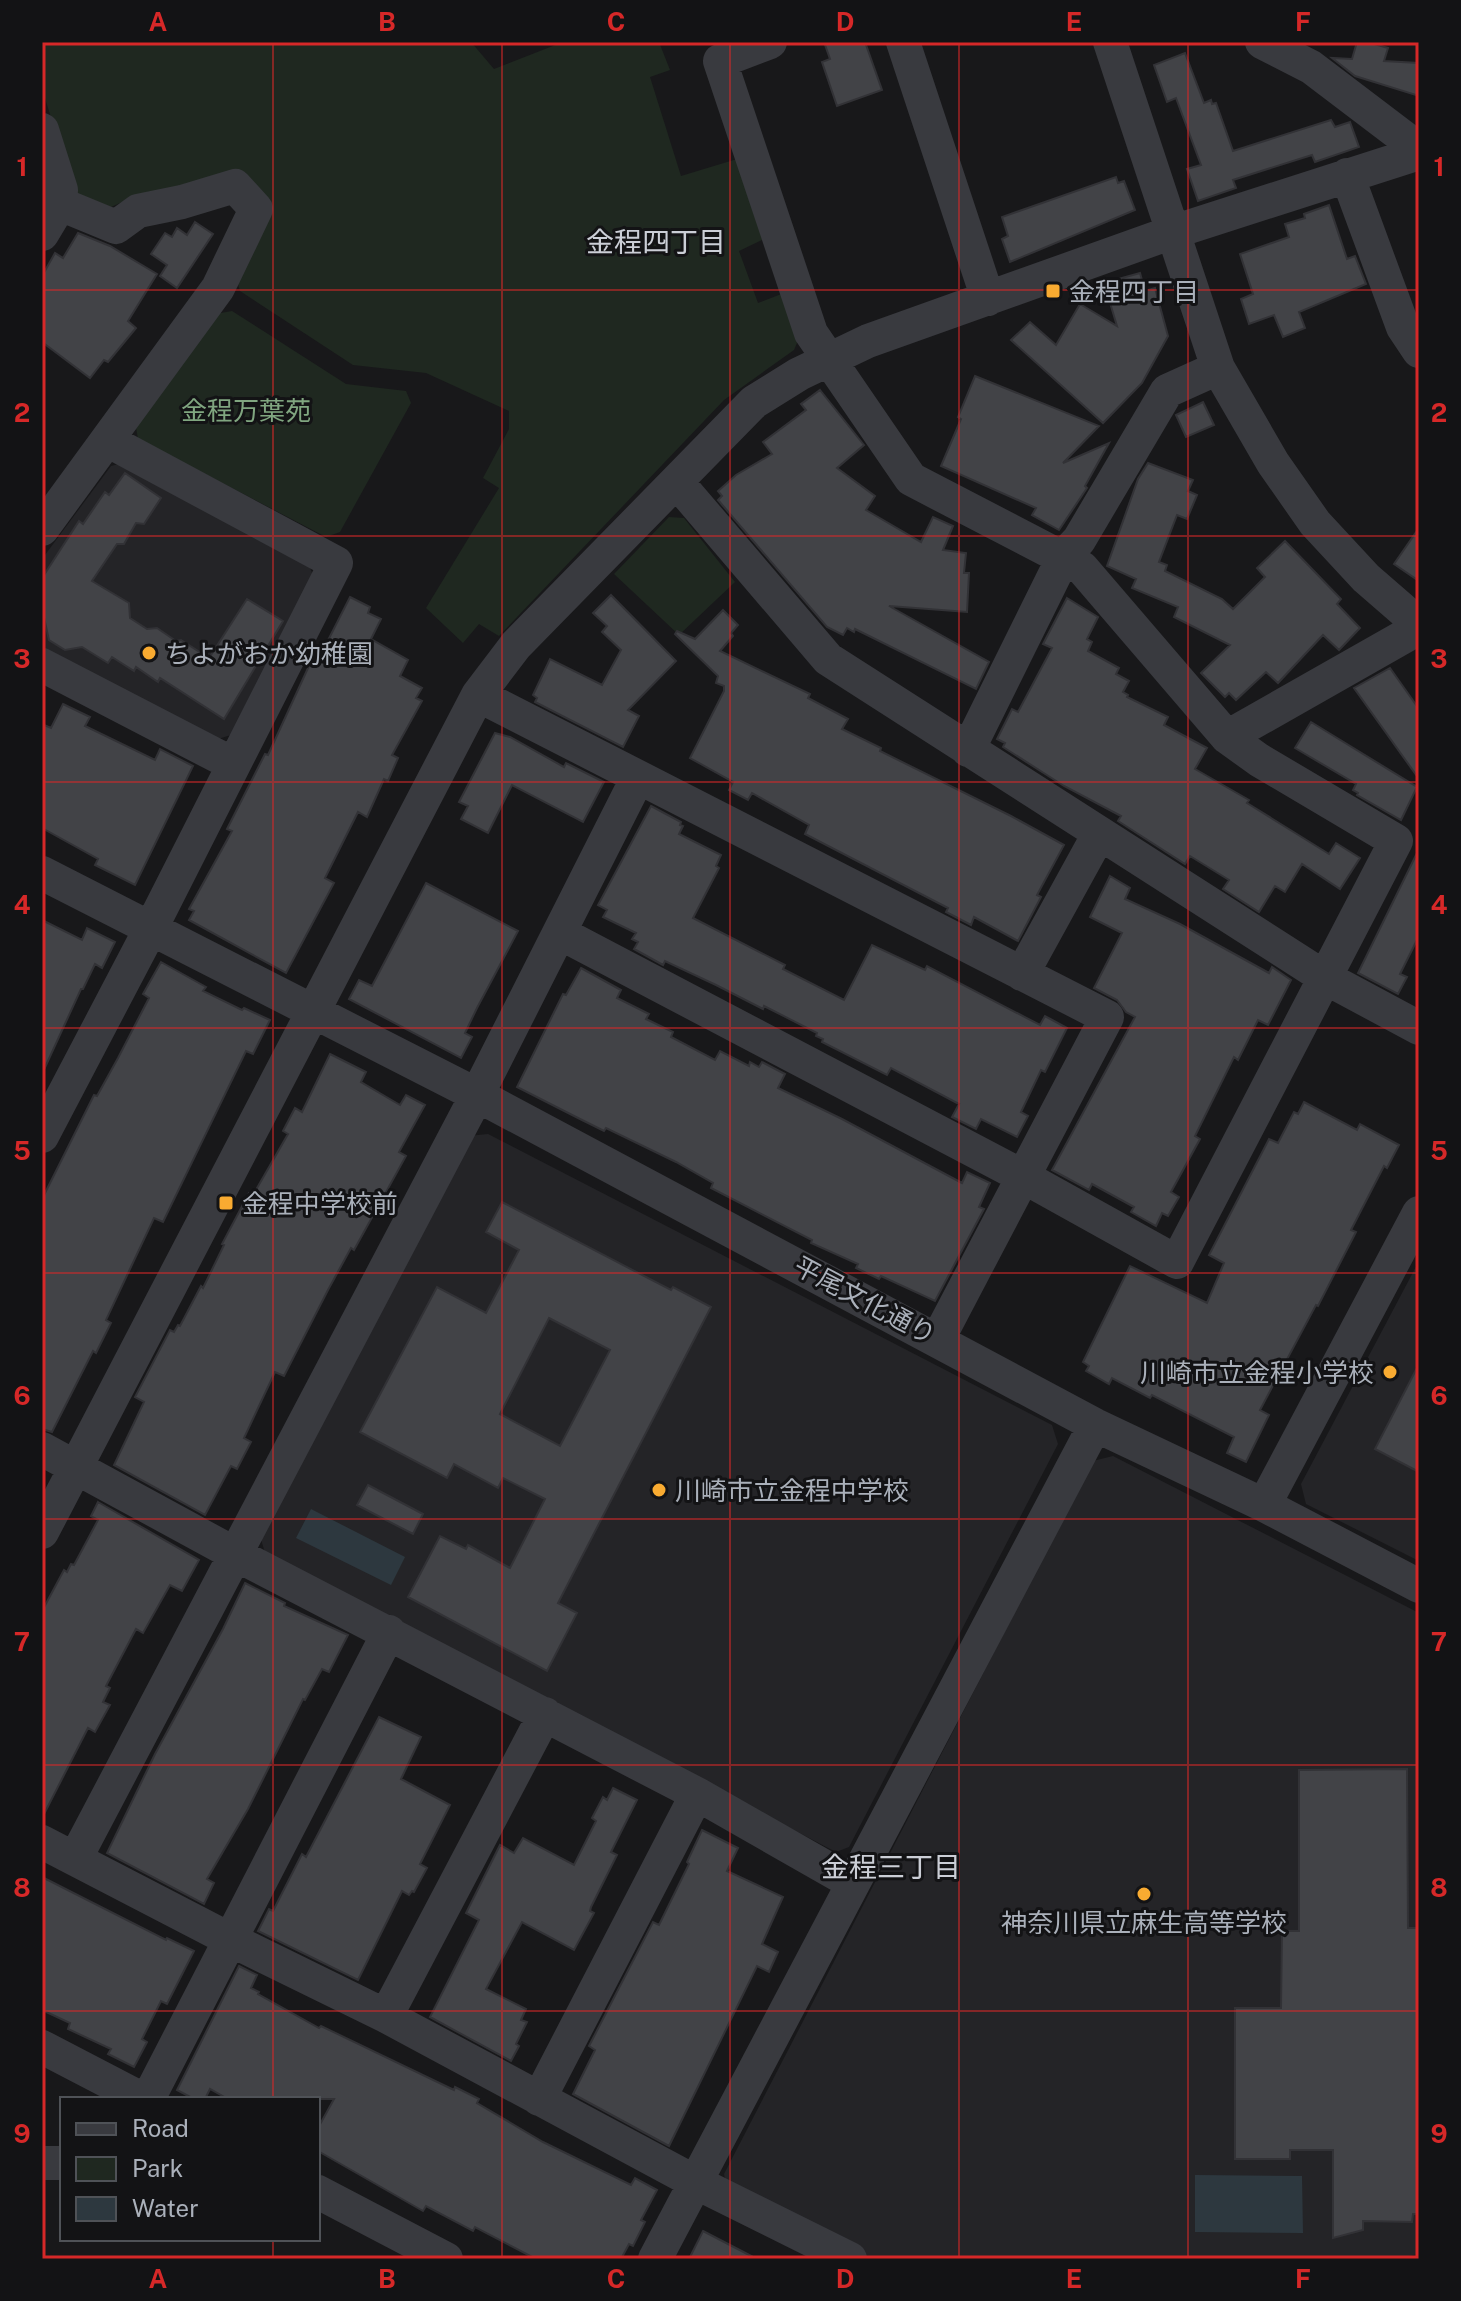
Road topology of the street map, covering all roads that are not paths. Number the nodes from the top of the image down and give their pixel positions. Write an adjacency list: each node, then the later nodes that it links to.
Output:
1 (770, 42): 13 (street)
2 (903, 42): 11 (street)
3 (1110, 42): 9 (street)
4 (1262, 42): 6 (street)
5 (42, 130): 8 (street)
6 (1419, 151): 7 (street)
7 (1347, 175): 9 (street); 12 (street)
8 (60, 204): 10 (street); 15 (street)
9 (1173, 232): 11 (street); 14 (street)
10 (42, 234)
11 (988, 299): 13 (street)
12 (1419, 351)
13 (830, 359): 16 (street); 18 (street)
14 (1218, 368): 18 (street); 19 (street)
15 (107, 440): 17 (street); 24 (street)
16 (677, 482): 21 (street); 23 (street)
17 (42, 529)
18 (1064, 556): 22 (street); 23 (street)
19 (1419, 626): 22 (street)
20 (42, 665): 24 (street)
21 (478, 695): 25 (street); 32 (street)
22 (1227, 737): 31 (street)
23 (968, 750): 26 (street)
24 (233, 764): 28 (street)
25 (638, 777): 29 (street); 30 (street)
26 (1099, 834): 30 (street); 31 (street)
27 (42, 873): 28 (street, 平尾文化通り)
28 (150, 930): 32 (street, 平尾文化通り); 34 (street)
29 (560, 933): 35 (street); 37 (street)
30 (1022, 974): 37 (street)
31 (1324, 977): 33 (street); 37 (street)
32 (313, 1010): 35 (street, 平尾文化通り); 42 (street)
33 (1419, 1028)
34 (53, 1088): 36 (street)
35 (477, 1095): 39 (street, 平尾文化通り); 45 (street)
36 (42, 1136)
37 (1024, 1177): 39 (street)
38 (1419, 1213): 43 (street)
39 (938, 1339): 40 (street, 平尾文化通り)
40 (1095, 1425): 43 (street, 平尾文化通り); 52 (street)
41 (42, 1449): 42 (street)
42 (76, 1467): 44 (street); 45 (street)
43 (1264, 1505): 46 (street, 平尾文化通り)
44 (42, 1532)
45 (235, 1554): 47 (street); 51 (street)
46 (1419, 1586)
47 (389, 1632): 48 (street); 53 (street)
48 (545, 1714): 49 (street); 54 (street)
49 (697, 1794): 52 (street); 58 (street)
50 (42, 1842): 51 (street)
51 (75, 1859): 53 (street)
52 (853, 1883): 59 (street)
53 (229, 1939): 54 (street); 57 (street)
54 (386, 2016): 58 (street)
55 (42, 2047): 56 (street)
56 (138, 2097)
57 (149, 2097)
58 (539, 2099): 59 (street)
59 (695, 2182): 62 (street); 63 (street)
60 (320, 2193): 61 (street)
61 (446, 2259)
62 (655, 2259)
63 (850, 2259)

